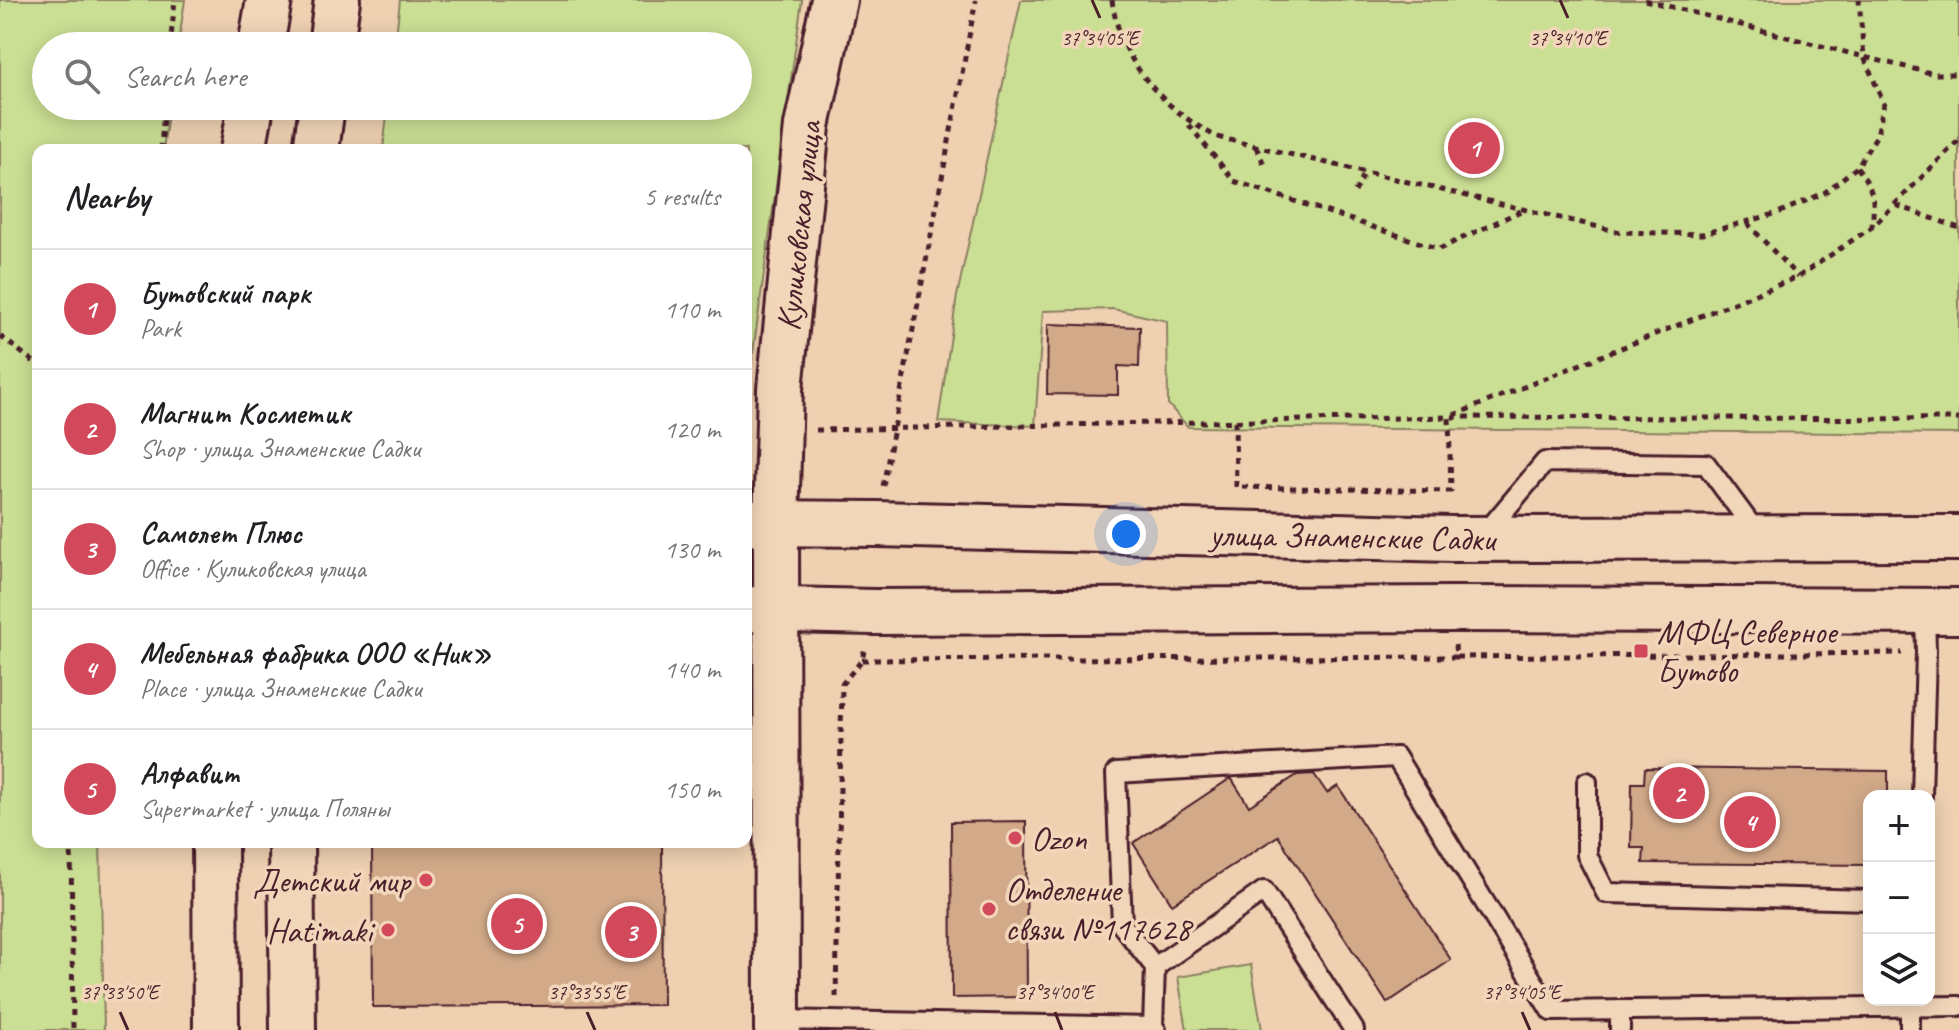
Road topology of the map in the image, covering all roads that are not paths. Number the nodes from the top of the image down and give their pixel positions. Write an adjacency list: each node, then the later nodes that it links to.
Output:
1 (269, 0): 4 (street)
2 (337, 0): 5 (street)
3 (834, 0): 10 (street, Куликовская улица)
4 (263, 32)
5 (333, 32)
6 (248, 120): 8 (street)
7 (320, 120): 9 (street)
8 (244, 144)
9 (317, 144)
10 (761, 524): 13 (street, улица Знаменские Садки); 14 (street, Куликовская улица)
11 (1761, 538): 12 (street, улица Знаменские Садки); 13 (street, улица Знаменские Садки); 13 (lane)
12 (1959, 538)
13 (1480, 539)
14 (761, 610): 15 (street, улица Знаменские Садки); 26 (street, Куликовская улица)
15 (1937, 625): 17 (lane)
16 (1587, 782): 20 (lane)
17 (1923, 790)
18 (215, 848): 28 (street)
19 (291, 848): 29 (street)
20 (1863, 900)
21 (1155, 967): 25 (lane); 27 (lane); 30 (lane)
22 (1910, 1006): 25 (lane); 32 (lane)
23 (1935, 1006): 24 (lane)
24 (1959, 1006)
25 (1620, 1010): 31 (lane)
26 (777, 1025): 27 (lane)
27 (1155, 1028)
28 (216, 1030)
29 (293, 1030)
30 (1354, 1030)
31 (1620, 1030)
32 (1910, 1030)

